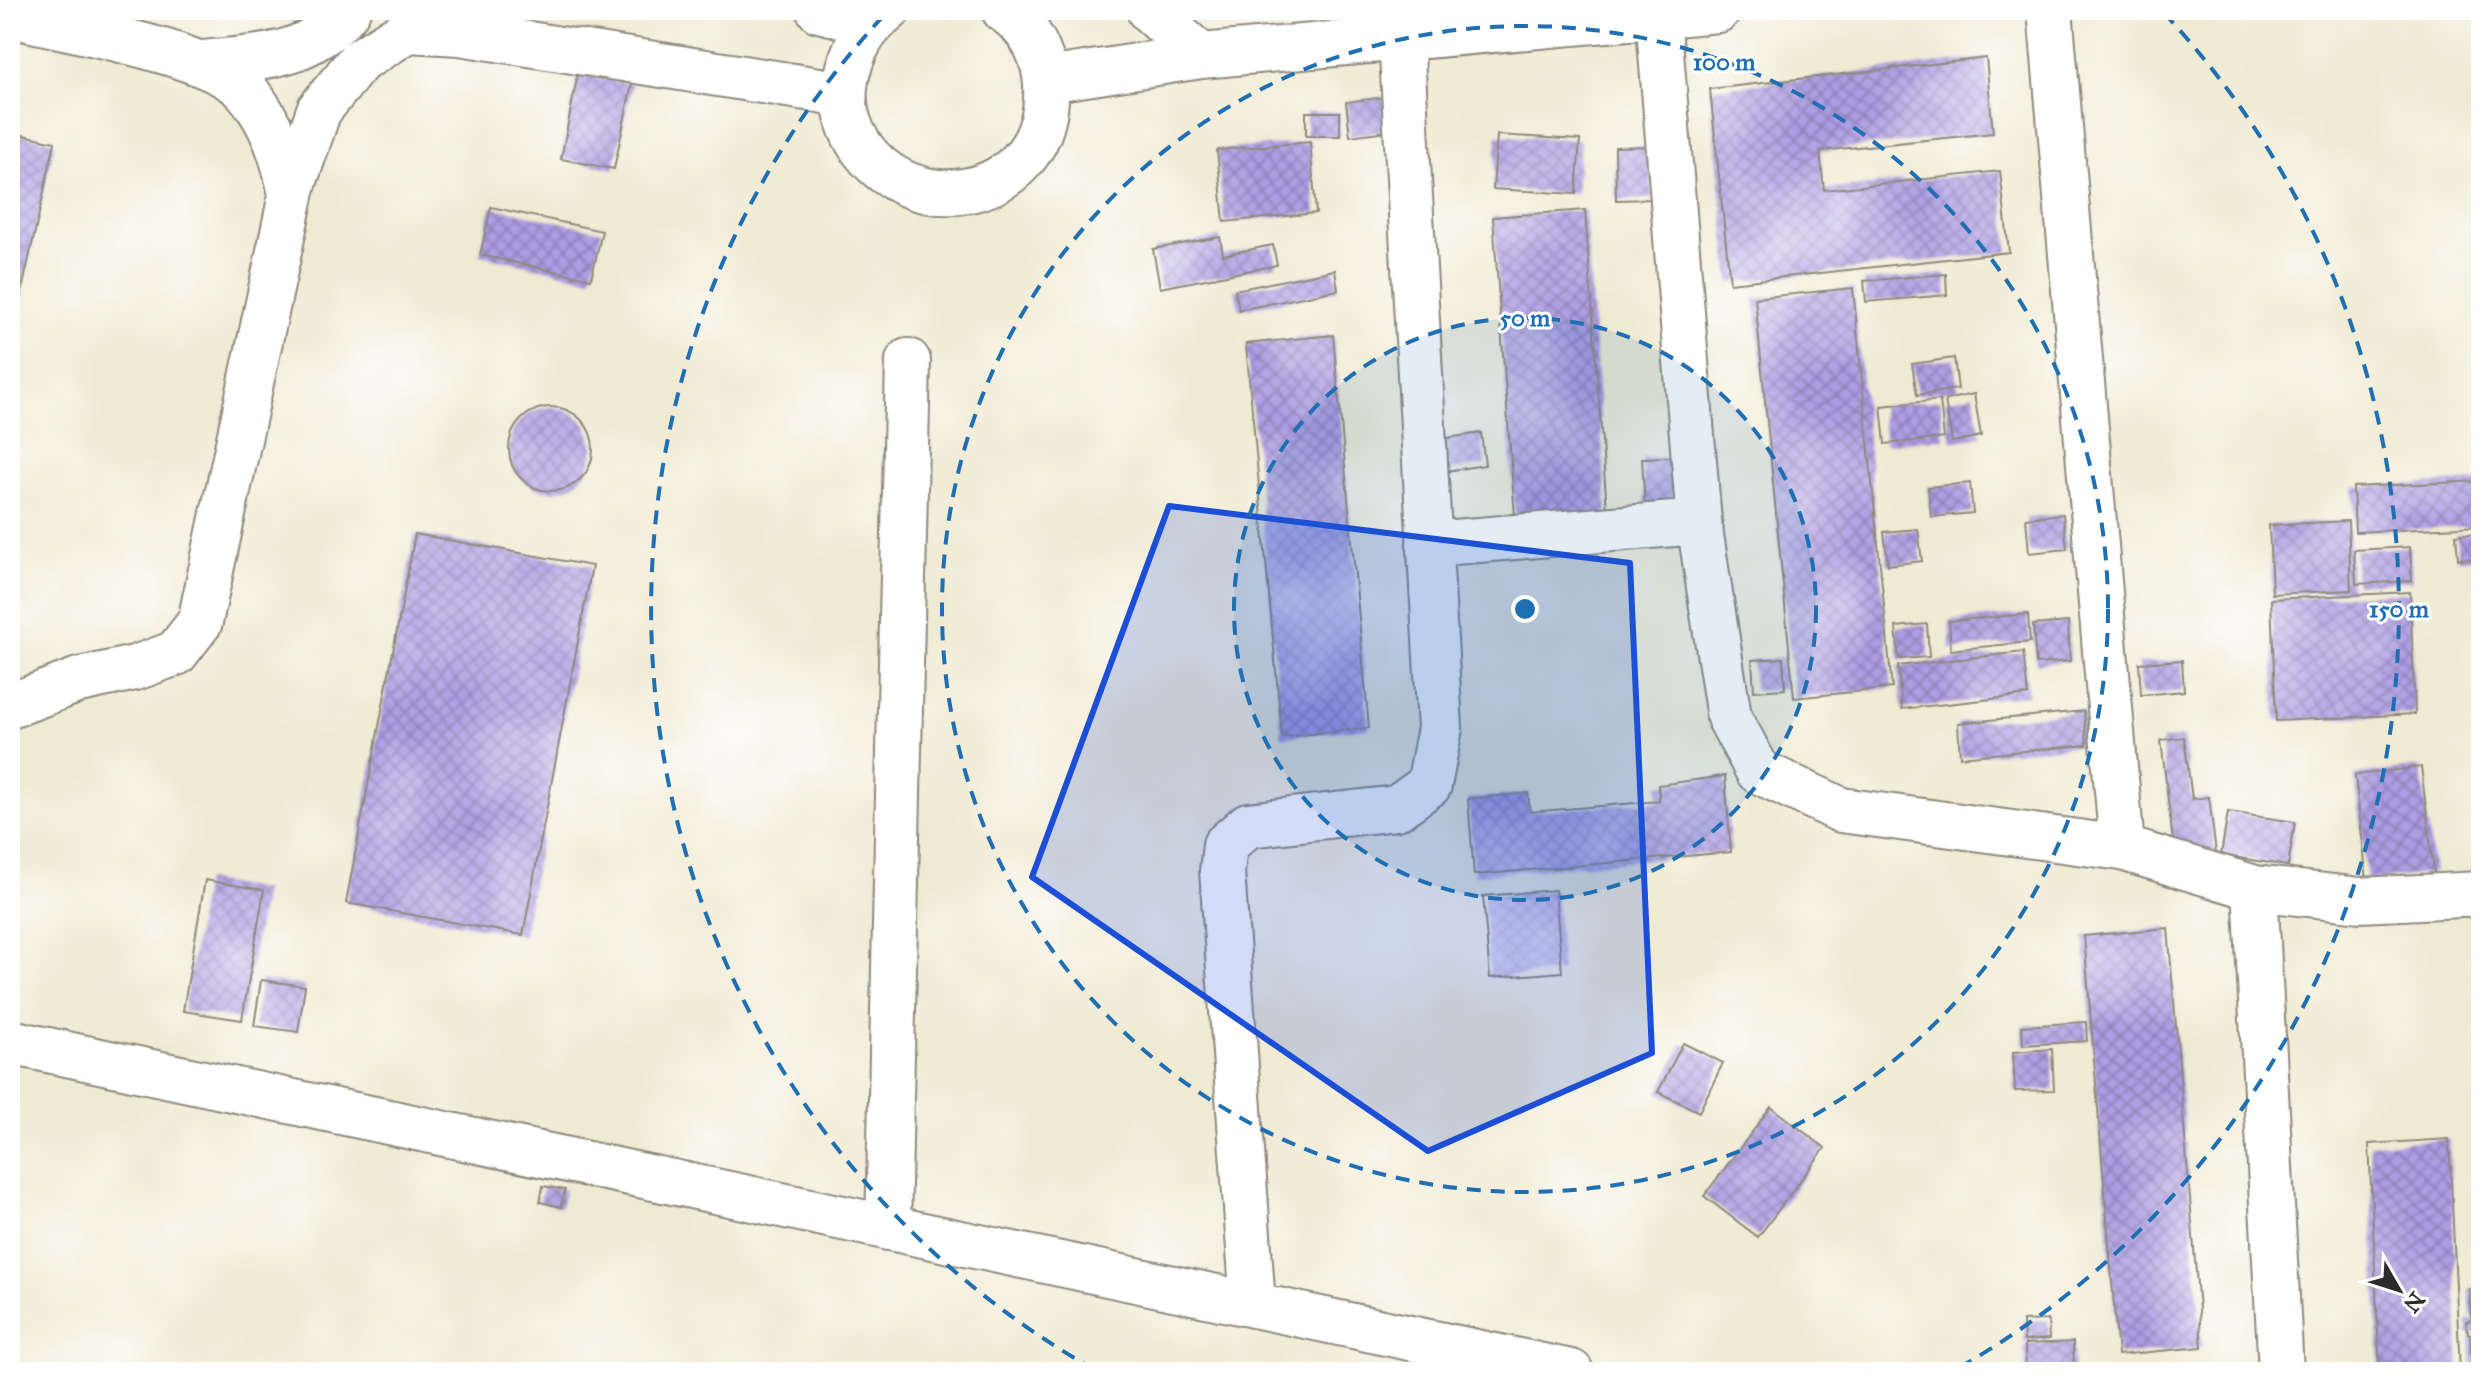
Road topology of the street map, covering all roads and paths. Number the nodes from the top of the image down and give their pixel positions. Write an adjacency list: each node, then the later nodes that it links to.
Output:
1 (348, 10): 12 (street)
2 (819, 10): 9 (street)
3 (1004, 10): 13 (street)
4 (1149, 10): 11 (street)
5 (1718, 10): 8 (street)
6 (2050, 10): 20 (street)
7 (10, 15): 12 (street)
8 (1658, 15): 10 (street); 17 (street)
9 (880, 16): 14 (street)
10 (1401, 37): 11 (street); 18 (street)
11 (1201, 56): 13 (street)
12 (203, 63): 15 (street)
13 (1047, 80): 14 (street)
14 (844, 94): 15 (street)
15 (291, 194): 19 (street)
16 (908, 361): 24 (street)
17 (1699, 522): 18 (street); 20 (street)
18 (1429, 544): 25 (street)
19 (10, 706)
20 (2122, 848): 21 (street)
21 (2255, 888): 22 (street); 27 (street)
22 (2481, 894)
23 (10, 1042): 24 (street)
24 (888, 1228): 25 (street)
25 (1253, 1305): 26 (street)
26 (1571, 1372)
27 (2281, 1372)

